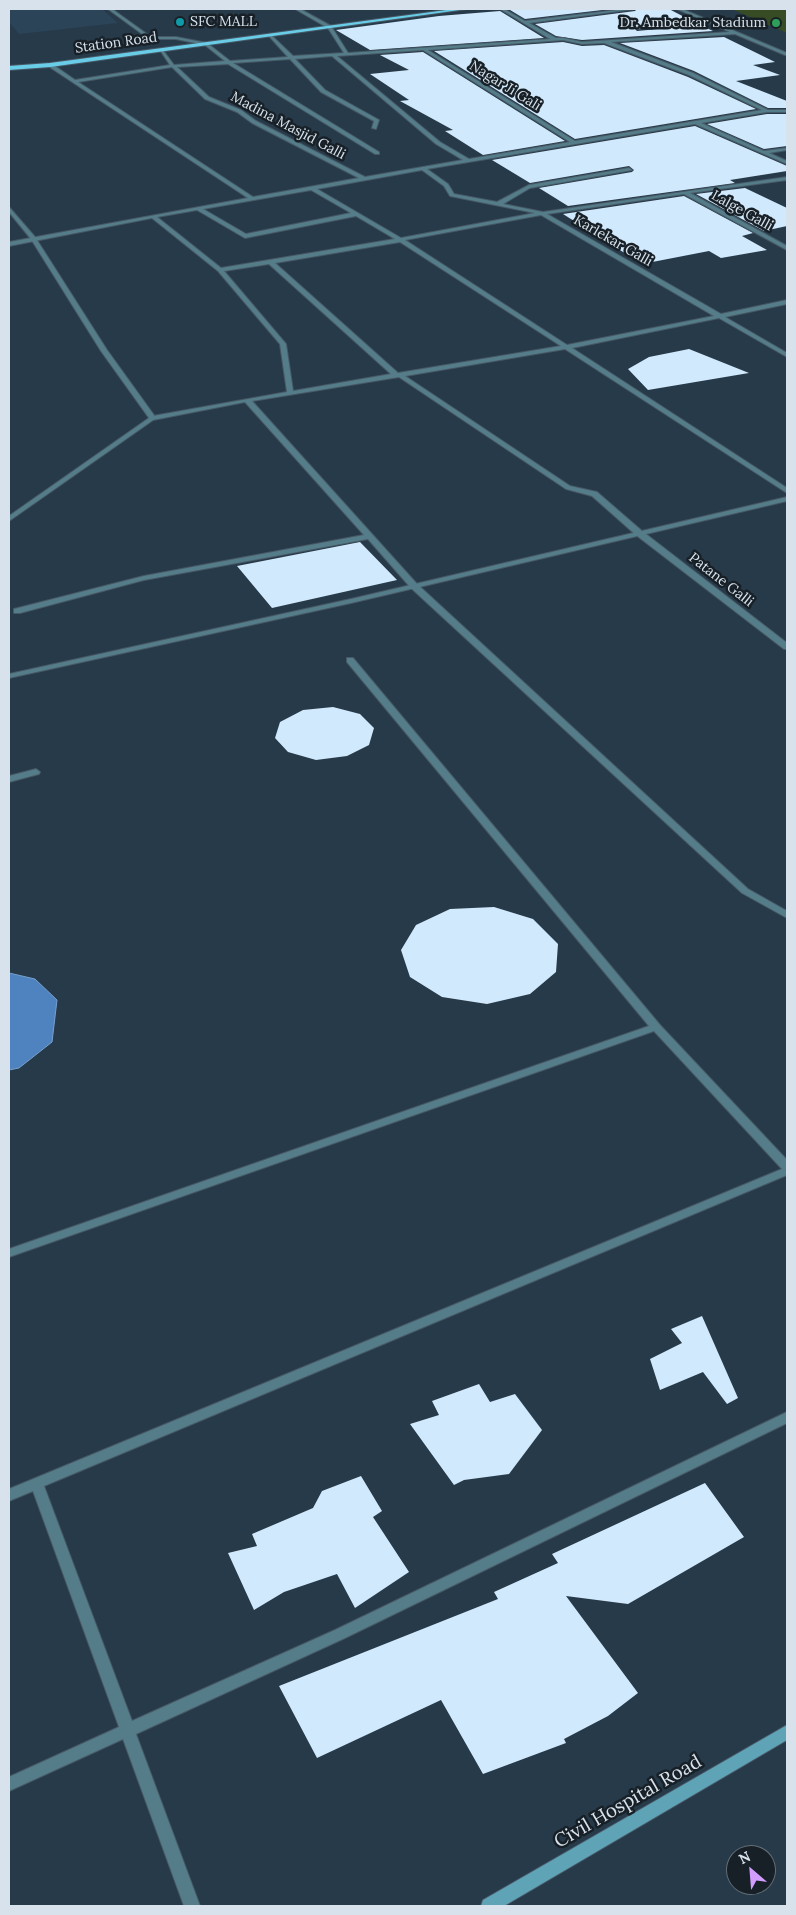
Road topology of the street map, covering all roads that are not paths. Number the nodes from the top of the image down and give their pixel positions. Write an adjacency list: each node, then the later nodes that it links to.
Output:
1 (110, 9): 15 (street)
2 (297, 9): 9 (street)
3 (464, 9): 9 (highway, Station Road)
4 (502, 9): 8 (street)
5 (633, 9): 8 (street)
6 (679, 9): 7 (street)
7 (707, 21): 10 (street); 11 (street)
8 (524, 22): 13 (street)
9 (330, 27): 12 (highway, Station Road); 18 (street)
10 (638, 28)
11 (733, 32): 14 (street); 19 (street)
12 (270, 35): 15 (highway, Station Road); 21 (street)
13 (554, 39): 14 (street); 16 (street)
14 (602, 40): 28 (street)
15 (206, 44): 17 (highway, Station Road); 22 (street)
16 (424, 49): 18 (street); 31 (street, Nagar Ji Gali)
17 (162, 50): 23 (highway, Station Road); 24 (street, Madina Masjid Galli)
18 (347, 54): 20 (street)
19 (787, 54)
20 (333, 55): 21 (street); 35 (street)
21 (293, 58): 22 (street); 30 (street)
22 (230, 62): 24 (street); 34 (street)
23 (50, 65): 25 (highway, Station Road); 26 (street)
24 (173, 66): 26 (street); 40 (street, Madina Masjid Galli)
25 (9, 68)
26 (75, 81): 43 (street)
27 (787, 110): 28 (street)
28 (767, 111): 29 (street)
29 (696, 122): 31 (street); 33 (street)
30 (374, 128)
31 (574, 142): 35 (street)
32 (787, 149): 33 (street)
33 (764, 152): 36 (street)
34 (377, 153)
35 (468, 161): 37 (street)
36 (787, 163)
37 (423, 169): 40 (street); 44 (street, Karlekar Galli)
38 (629, 170): 44 (street)
39 (787, 178): 42 (street)
40 (364, 179): 41 (street)
41 (312, 188): 43 (street); 48 (street)
42 (686, 193): 47 (street); 53 (street, Lalge Galli)
43 (253, 199): 45 (street)
44 (498, 204): 47 (street, Karlekar Galli)
45 (198, 208): 48 (street); 49 (street)
46 (9, 209): 50 (street)
47 (541, 213): 51 (street); 57 (street, Karlekar Galli)
48 (356, 214): 51 (street)
49 (153, 216): 50 (street); 55 (street)
50 (33, 238): 52 (street); 63 (street)
51 (401, 240): 54 (street); 58 (street)
52 (9, 244)
53 (787, 248)
54 (270, 262): 55 (street); 60 (street, Patane Galli)
55 (220, 270): 61 (street)
56 (787, 302): 57 (street)
57 (718, 316): 58 (street); 59 (street, Karlekar Galli)
58 (567, 347): 60 (street); 64 (street)
59 (787, 354)
60 (398, 375): 61 (street); 67 (street, Patane Galli)
61 (290, 394): 62 (street)
62 (247, 400): 63 (street); 68 (street)
63 (153, 418): 66 (street)
64 (787, 491)
65 (787, 499): 67 (street)
66 (9, 519)
67 (639, 533): 69 (street); 71 (street, Patane Galli)
68 (370, 536): 69 (street); 70 (street)
69 (414, 586): 73 (street); 76 (street)
70 (17, 610)
71 (787, 647)
72 (350, 660): 77 (street)
73 (9, 676)
74 (36, 772): 75 (street)
75 (9, 779)
76 (787, 915)
77 (656, 1027): 78 (street); 80 (street)
78 (787, 1167)
79 (787, 1171): 82 (street)
80 (9, 1253)
81 (787, 1417): 84 (street)
82 (37, 1484): 83 (street); 84 (street)
83 (9, 1495)
84 (128, 1730): 86 (street); 87 (street)
85 (787, 1732): 88 (main road, Civil Hospital Road)
86 (9, 1784)
87 (192, 1906)
88 (489, 1906)

